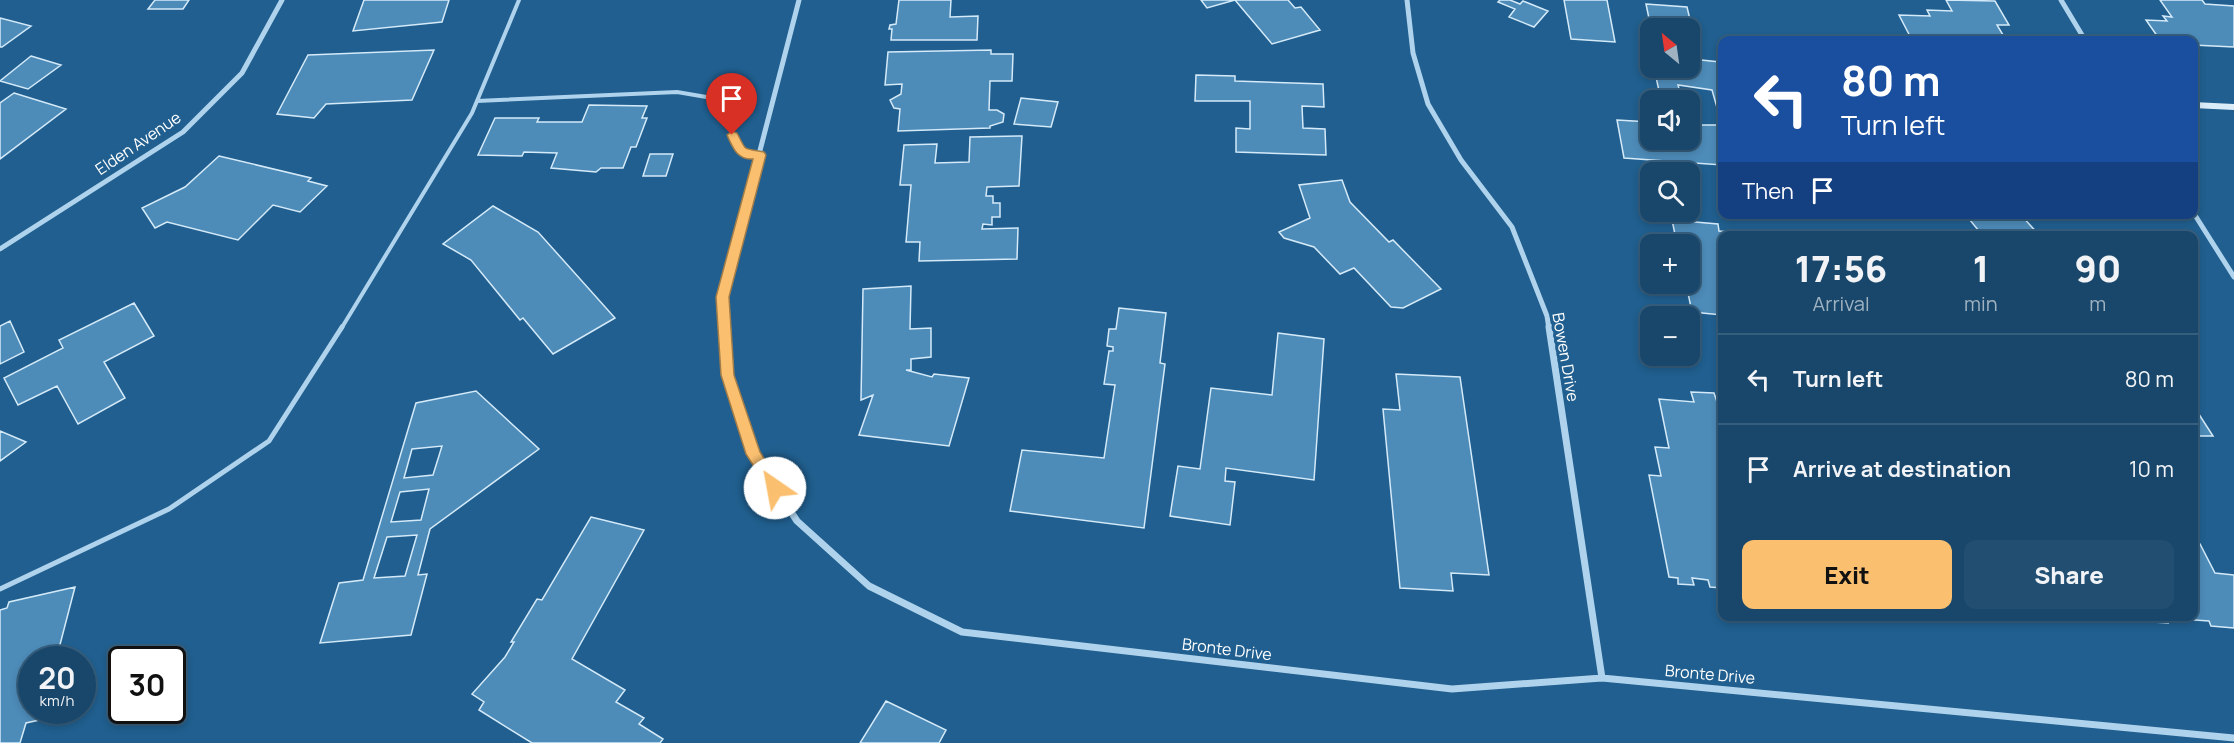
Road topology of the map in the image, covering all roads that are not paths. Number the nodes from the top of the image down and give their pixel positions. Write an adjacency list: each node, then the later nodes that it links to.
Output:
1 (282, 0): 12 (street, Elden Avenue)
2 (519, 0): 7 (lane)
3 (799, 0): 10 (street, Bronte Drive)
4 (1407, 0): 15 (street, Bowen Drive)
5 (2061, 0): 6 (street)
6 (2083, 36)
7 (477, 101): 10 (lane); 14 (lane)
8 (2198, 105): 9 (street)
9 (2234, 107)
10 (760, 155): 15 (street, Bronte Drive)
11 (2197, 219): 13 (street)
12 (0, 249)
13 (2234, 278)
14 (0, 589)
15 (1602, 678): 16 (street, Bronte Drive)
16 (2234, 738)

